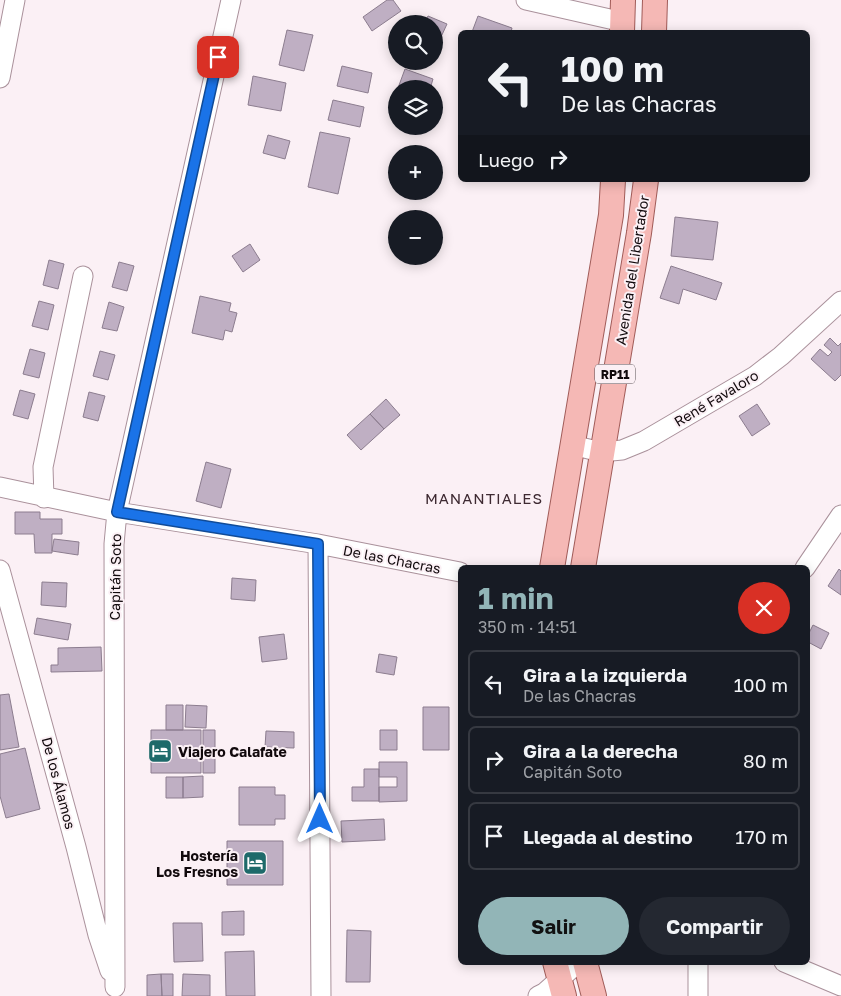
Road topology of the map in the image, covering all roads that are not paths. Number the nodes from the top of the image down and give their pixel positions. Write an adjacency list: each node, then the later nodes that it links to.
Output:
1 (15, 0): 7 (street)
2 (231, 0): 16 (street, Capitán Soto)
3 (655, 0): 6 (main road)
4 (535, 1): 5 (street)
5 (623, 18)
6 (654, 30)
7 (0, 78)
8 (613, 182): 12 (main road, RP11)
9 (646, 182): 13 (main road, Avenida del Libertador / RP11)
10 (83, 276): 15 (street)
11 (841, 301): 13 (street, René Favaloro)
12 (572, 445): 13 (street, René Favaloro); 19 (main road, RP11)
13 (601, 452): 20 (main road, Avenida del Libertador / RP11)
14 (0, 487): 15 (street, De las Chacras)
15 (44, 498): 16 (street, De las Chacras)
16 (117, 512): 18 (street, De las Chacras); 30 (street, Capitán Soto)
17 (841, 515): 21 (street)
18 (318, 544): 23 (street, De las Chacras); 31 (street)
19 (552, 565)
20 (583, 565)
21 (807, 565)
22 (0, 570): 30 (street, De los Álamos)
23 (458, 572)
24 (576, 965): 28 (street)
25 (586, 965): 33 (main road)
26 (698, 965): 34 (street)
27 (791, 965): 29 (street)
28 (560, 979): 32 (street)
29 (841, 986)
30 (115, 992)
31 (321, 996)
32 (538, 996)
33 (594, 996)
34 (698, 996)

